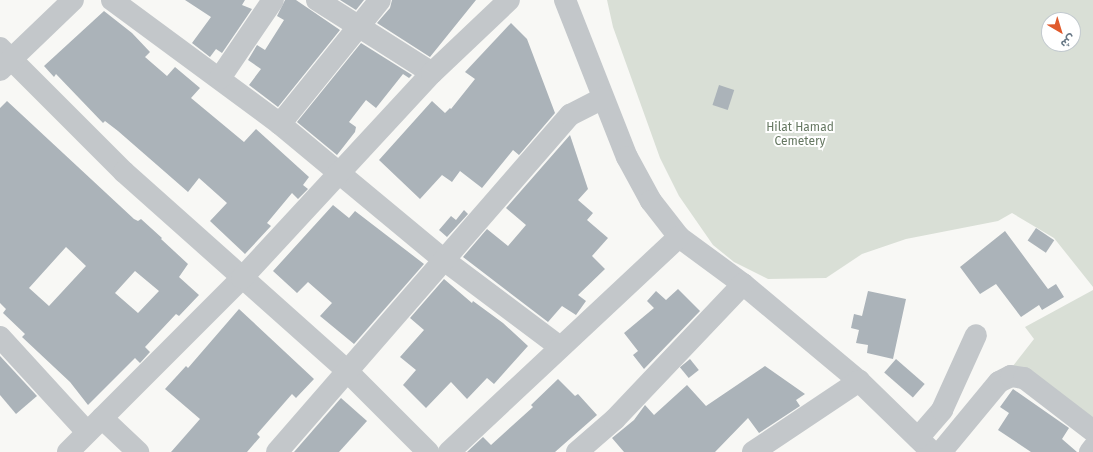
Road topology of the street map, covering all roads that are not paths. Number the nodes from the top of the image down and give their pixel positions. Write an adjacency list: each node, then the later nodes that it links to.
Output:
1 (73, 0): 9 (street)
2 (112, 0): 11 (street)
3 (273, 0): 11 (street)
4 (317, 0): 8 (street)
5 (380, 0): 8 (street)
6 (509, 0): 10 (street)
7 (565, 0): 12 (street)
8 (359, 26): 10 (street); 13 (street)
9 (4, 59): 17 (street)
10 (432, 72): 14 (street)
11 (220, 78): 13 (street)
12 (602, 99): 15 (street); 16 (street)
13 (280, 124): 14 (street)
14 (340, 174): 16 (street); 17 (street)
15 (680, 237): 18 (street); 21 (street)
16 (444, 260): 21 (street); 22 (street)
17 (242, 278): 22 (street); 24 (street)
18 (743, 284): 23 (street); 33 (street)
19 (976, 335): 26 (street)
20 (0, 337): 24 (street)
21 (560, 347): 32 (street)
22 (347, 371): 30 (street); 31 (street)
23 (859, 380): 26 (street); 34 (street)
24 (94, 425): 28 (street); 29 (street)
25 (1093, 431): 35 (street)
26 (925, 445)
27 (1093, 448): 36 (street)
28 (68, 452)
29 (138, 452)
30 (277, 452)
31 (428, 452)
32 (449, 452)
33 (577, 452)
34 (753, 452)
35 (941, 452)
36 (1090, 452)

